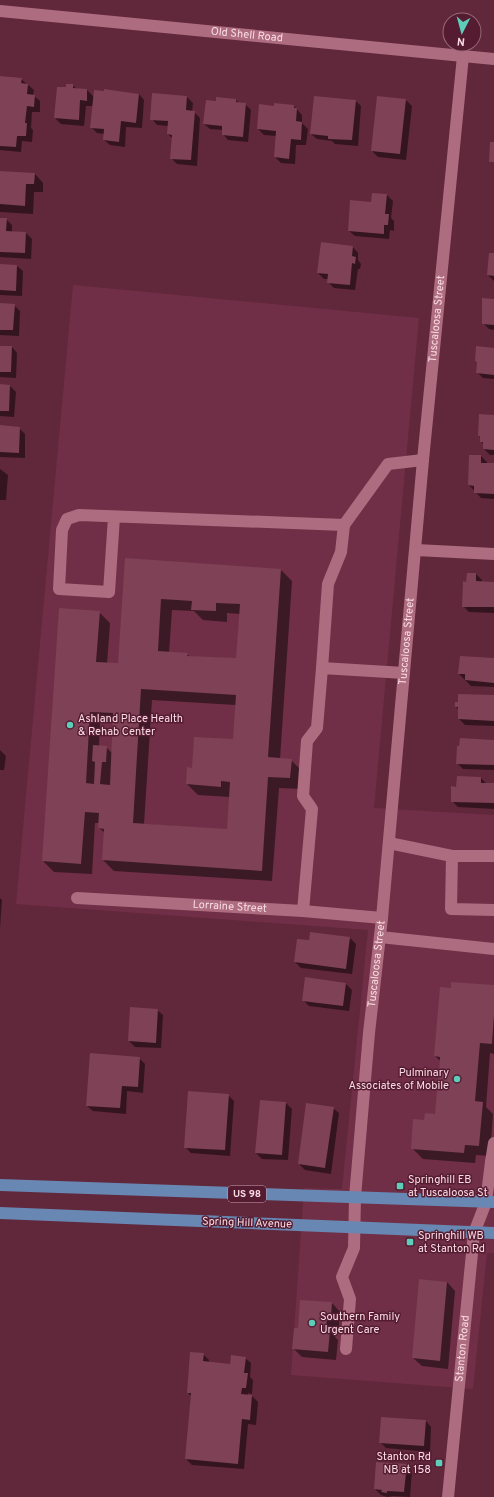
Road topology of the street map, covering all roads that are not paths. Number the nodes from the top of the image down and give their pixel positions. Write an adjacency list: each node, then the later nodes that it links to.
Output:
1 (0, 11): 2 (street, Old Shell Road)
2 (463, 56): 3 (street, Old Shell Road); 4 (street, Tuscaloosa Street)
3 (494, 59)
4 (423, 460): 6 (street); 7 (street, Tuscaloosa Street)
5 (114, 517): 5 (street); 6 (street)
6 (344, 525): 9 (street)
7 (416, 550): 8 (street); 10 (street, Tuscaloosa Street)
8 (494, 554)
9 (322, 668): 10 (street); 16 (street)
10 (404, 673): 11 (street, Tuscaloosa Street)
11 (388, 843): 12 (street); 17 (street, Tuscaloosa Street)
12 (452, 856): 13 (street); 15 (street)
13 (494, 856)
14 (77, 898): 16 (street, Lorraine Street)
15 (494, 910)
16 (303, 911): 17 (street, Lorraine Street)
17 (382, 918): 18 (street, Tuscaloosa Street)
18 (380, 937): 19 (street); 23 (street, Tuscaloosa Street)
19 (494, 949)
20 (494, 1143): 21 (street, Stanton Road)
21 (493, 1162): 24 (street, Stanton Road)
22 (0, 1185): 23 (main road, US 98)
23 (355, 1197): 24 (main road, US 98); 26 (street, Tuscaloosa Street)
24 (490, 1202): 27 (street, Stanton Road)
25 (0, 1213): 26 (main road, Spring Hill Avenue)
26 (355, 1228): 27 (main road, Spring Hill Avenue); 29 (street, Tuscaloosa Street)
27 (474, 1233): 28 (main road, Spring Hill Avenue); 30 (street, Stanton Road)
28 (494, 1233)
29 (346, 1349)
30 (448, 1497)

